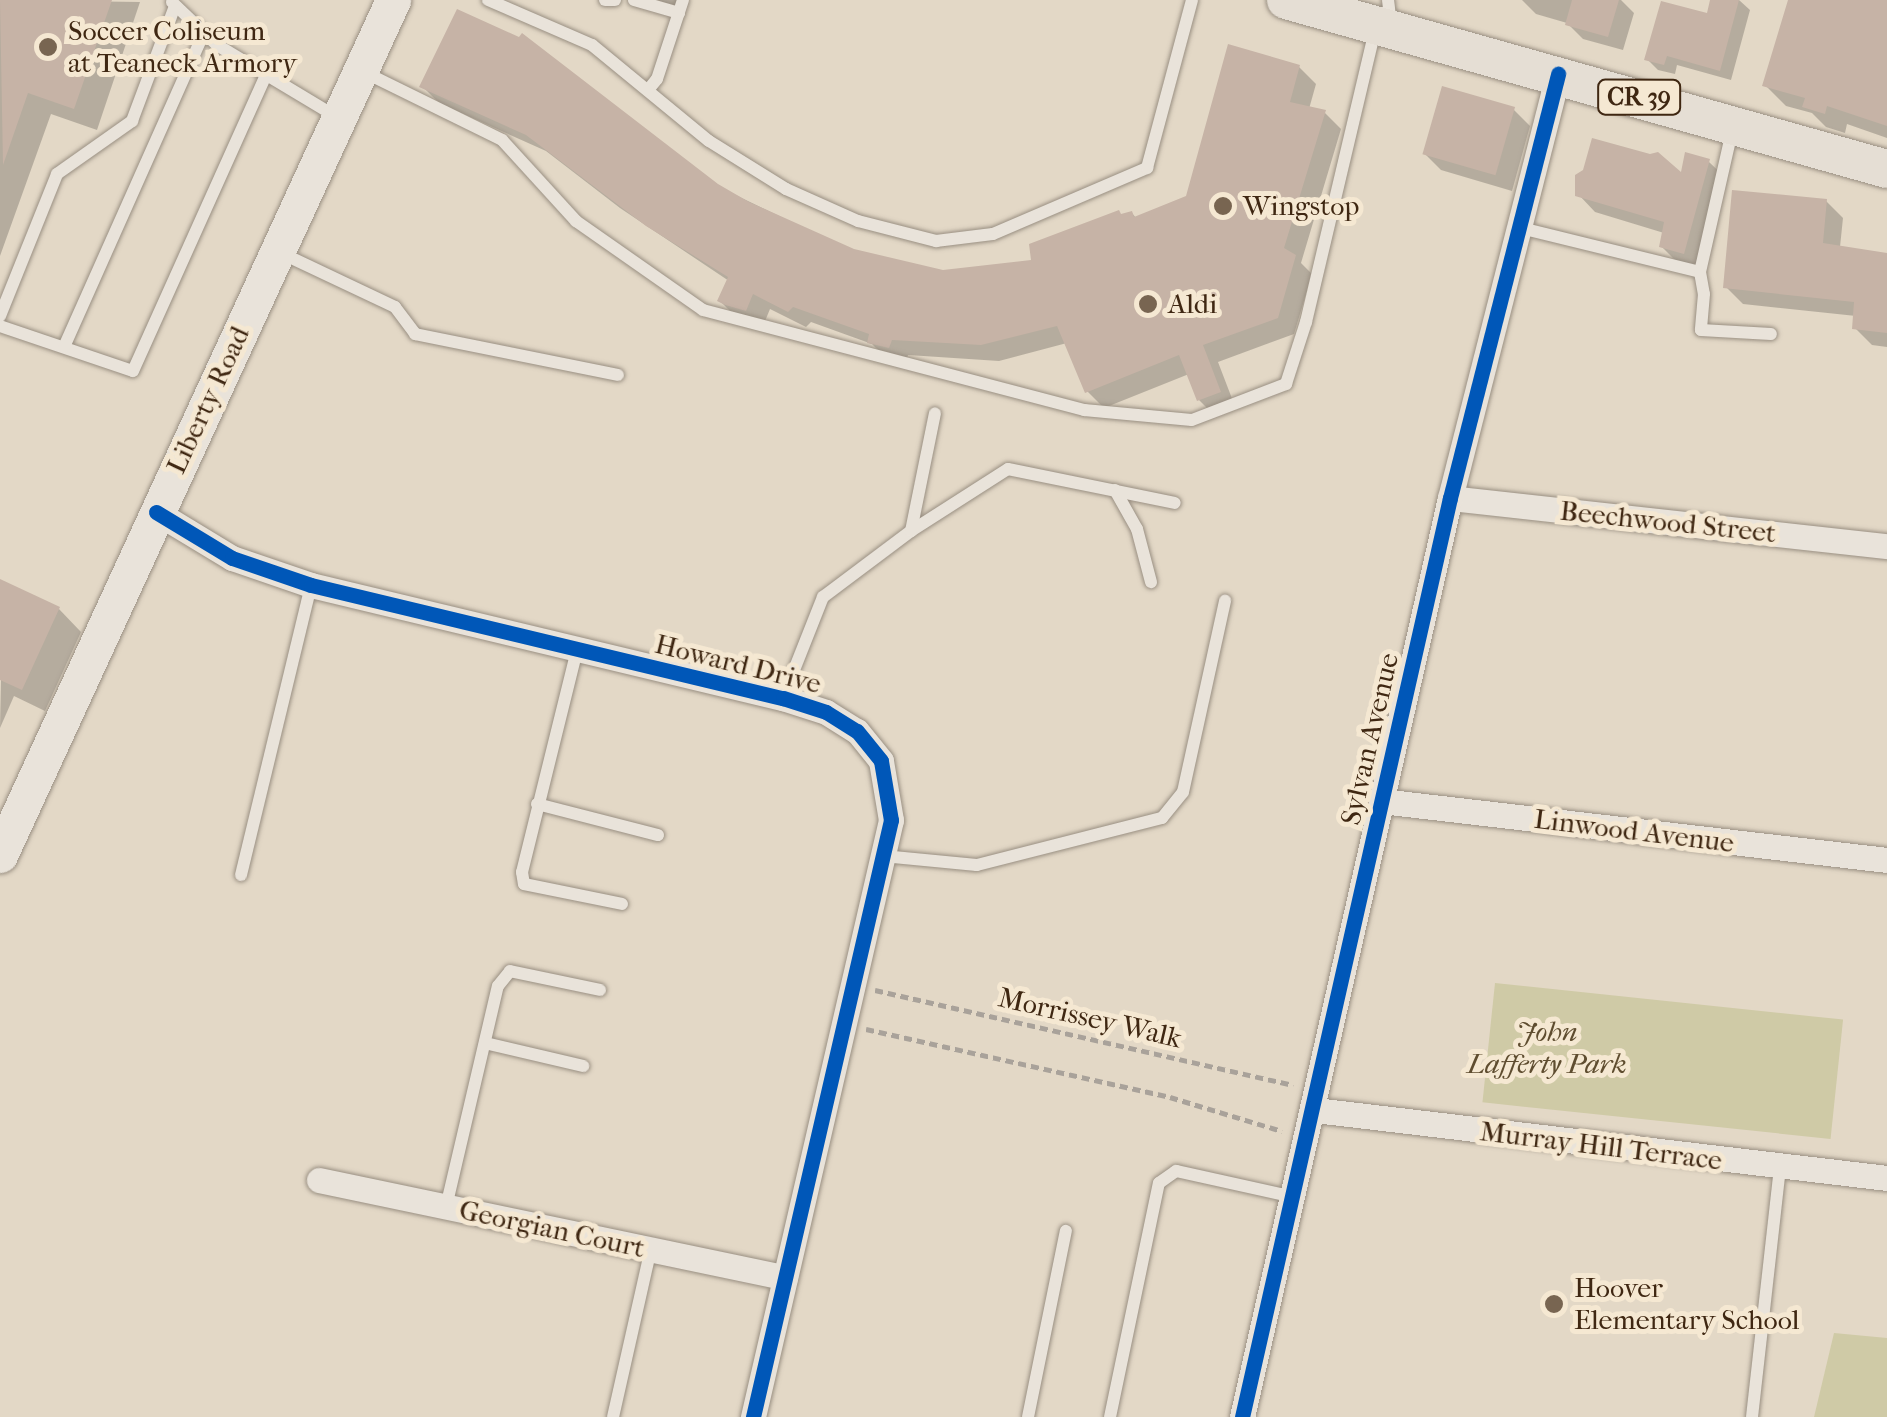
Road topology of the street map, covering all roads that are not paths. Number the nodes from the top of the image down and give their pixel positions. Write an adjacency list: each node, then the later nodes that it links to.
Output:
1 (393, 0): 13 (main road, Liberty Road)
2 (605, 0): 3 (lane)
3 (615, 0)
4 (634, 0): 9 (lane)
5 (1192, 0): 16 (lane)
6 (1286, 0): 10 (main road, CR 39)
7 (491, 1): 16 (lane)
8 (173, 3): 12 (lane); 23 (lane)
9 (681, 6): 16 (lane)
10 (1341, 7): 11 (main road, CR 39)
11 (1385, 18): 13 (lane); 14 (main road, CR 39)
12 (203, 35): 15 (lane); 26 (lane)
13 (361, 71): 17 (main road, Liberty Road)
14 (1558, 74): 18 (main road, CR 39); 20 (street, Sylvan Avenue)
15 (265, 77): 17 (lane); 26 (lane)
16 (648, 90)
17 (340, 119): 21 (main road, Liberty Road)
18 (1734, 124): 19 (main road, CR 39); 22 (lane)
19 (1887, 170)
20 (1517, 227): 22 (lane); 30 (street, Sylvan Avenue)
21 (276, 250): 27 (lane); 32 (main road, Liberty Road)
22 (1700, 272): 25 (lane)
23 (0, 316)
24 (0, 326): 26 (lane)
25 (1771, 334)
26 (64, 347)
27 (618, 374)
28 (934, 413): 33 (lane)
29 (1114, 490): 31 (lane); 33 (lane); 35 (lane)
30 (1450, 498): 34 (street, Beechwood Street); 40 (street, Sylvan Avenue)
31 (1175, 502)
32 (156, 512): 36 (street, Howard Drive); 43 (main road, Liberty Road)
33 (911, 531): 39 (lane)
34 (1887, 546)
35 (1152, 582)
36 (311, 585): 38 (street, Howard Drive); 46 (lane)
37 (1225, 601): 44 (lane)
38 (577, 650): 39 (street, Howard Drive); 41 (lane)
39 (784, 698): 44 (street, Howard Drive)
40 (1381, 801): 45 (street, Linwood Avenue); 51 (street, Sylvan Avenue)
41 (537, 804): 42 (lane); 47 (lane)
42 (658, 834)
43 (0, 855)
44 (883, 856): 59 (street, Howard Drive)
45 (1887, 860)
46 (241, 875)
47 (622, 904)
48 (600, 990): 49 (lane)
49 (484, 1043): 50 (lane); 56 (lane)
50 (583, 1066)
51 (1317, 1100): 52 (street, Murray Hill Terrace); 55 (street, Sylvan Avenue)
52 (1780, 1168): 53 (street, Murray Hill Terrace); 65 (lane)
53 (1887, 1178)
54 (319, 1180): 56 (street, Georgian Court)
55 (1294, 1196): 63 (lane); 64 (street, Sylvan Avenue)
56 (446, 1207): 58 (street, Georgian Court)
57 (1066, 1231): 62 (lane)
58 (650, 1249): 59 (street, Georgian Court); 60 (lane)
59 (786, 1277): 61 (street, Howard Drive)
60 (613, 1417)
61 (753, 1417)
62 (1028, 1417)
63 (1110, 1417)
64 (1242, 1417)
65 (1752, 1417)

